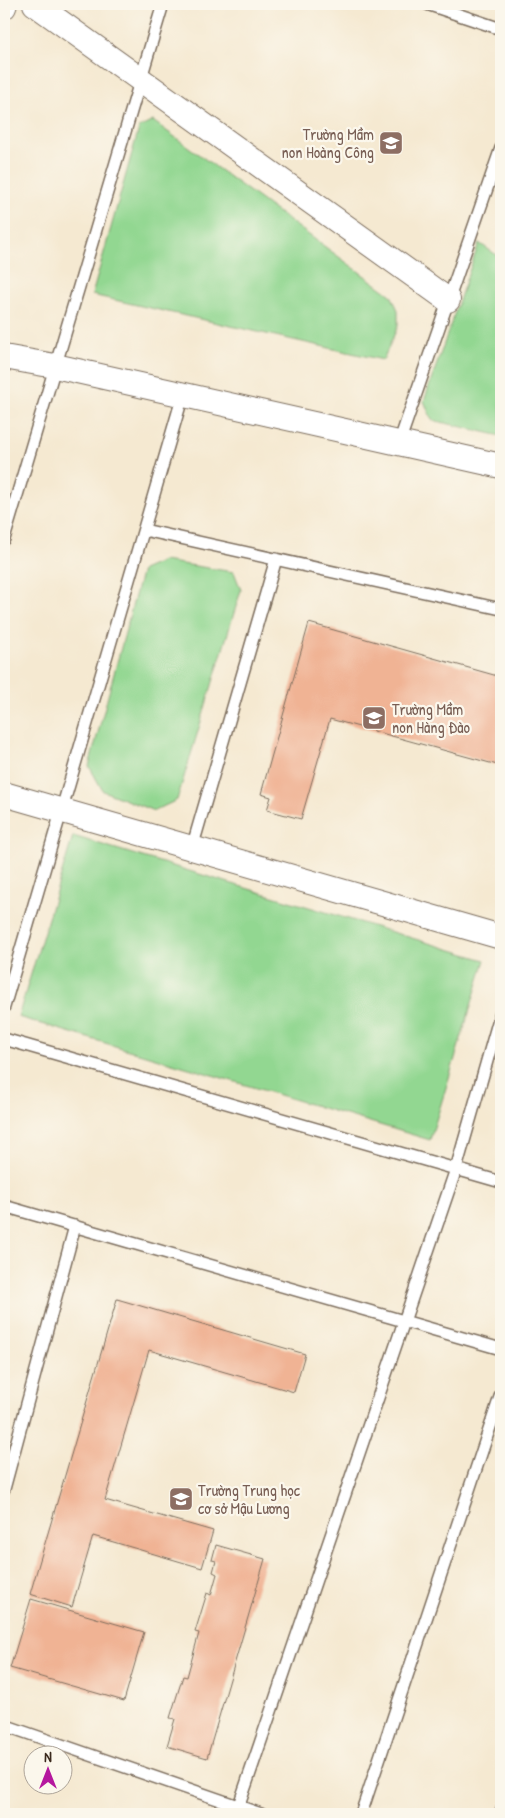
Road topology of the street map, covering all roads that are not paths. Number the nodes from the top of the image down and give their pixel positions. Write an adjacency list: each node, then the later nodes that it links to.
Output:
1 (35, 4): 5 (street)
2 (163, 4): 5 (lane)
3 (427, 4): 4 (lane)
4 (501, 29)
5 (141, 80): 8 (street); 10 (lane)
6 (501, 148): 7 (lane)
7 (496, 177): 8 (lane)
8 (448, 300): 12 (lane)
9 (4, 357): 10 (street)
10 (55, 366): 11 (street); 15 (lane)
11 (183, 395): 12 (street); 14 (lane)
12 (399, 442): 13 (street)
13 (501, 466)
14 (144, 530): 16 (lane); 19 (lane)
15 (4, 539)
16 (276, 559): 17 (lane); 20 (lane)
17 (501, 608)
18 (4, 794): 19 (street)
19 (62, 810): 20 (street); 22 (lane)
20 (192, 848): 21 (street)
21 (501, 937)
22 (4, 1007)
23 (501, 1012): 25 (lane)
24 (4, 1039): 25 (lane)
25 (456, 1168): 26 (lane); 29 (lane)
26 (501, 1182)
27 (4, 1206): 28 (lane)
28 (75, 1226): 29 (lane); 32 (lane)
29 (404, 1321): 30 (lane); 34 (lane)
30 (501, 1349)
31 (501, 1394): 36 (lane)
32 (4, 1489)
33 (4, 1725): 34 (lane)
34 (237, 1810): 35 (lane)
35 (261, 1814)
36 (361, 1814)

